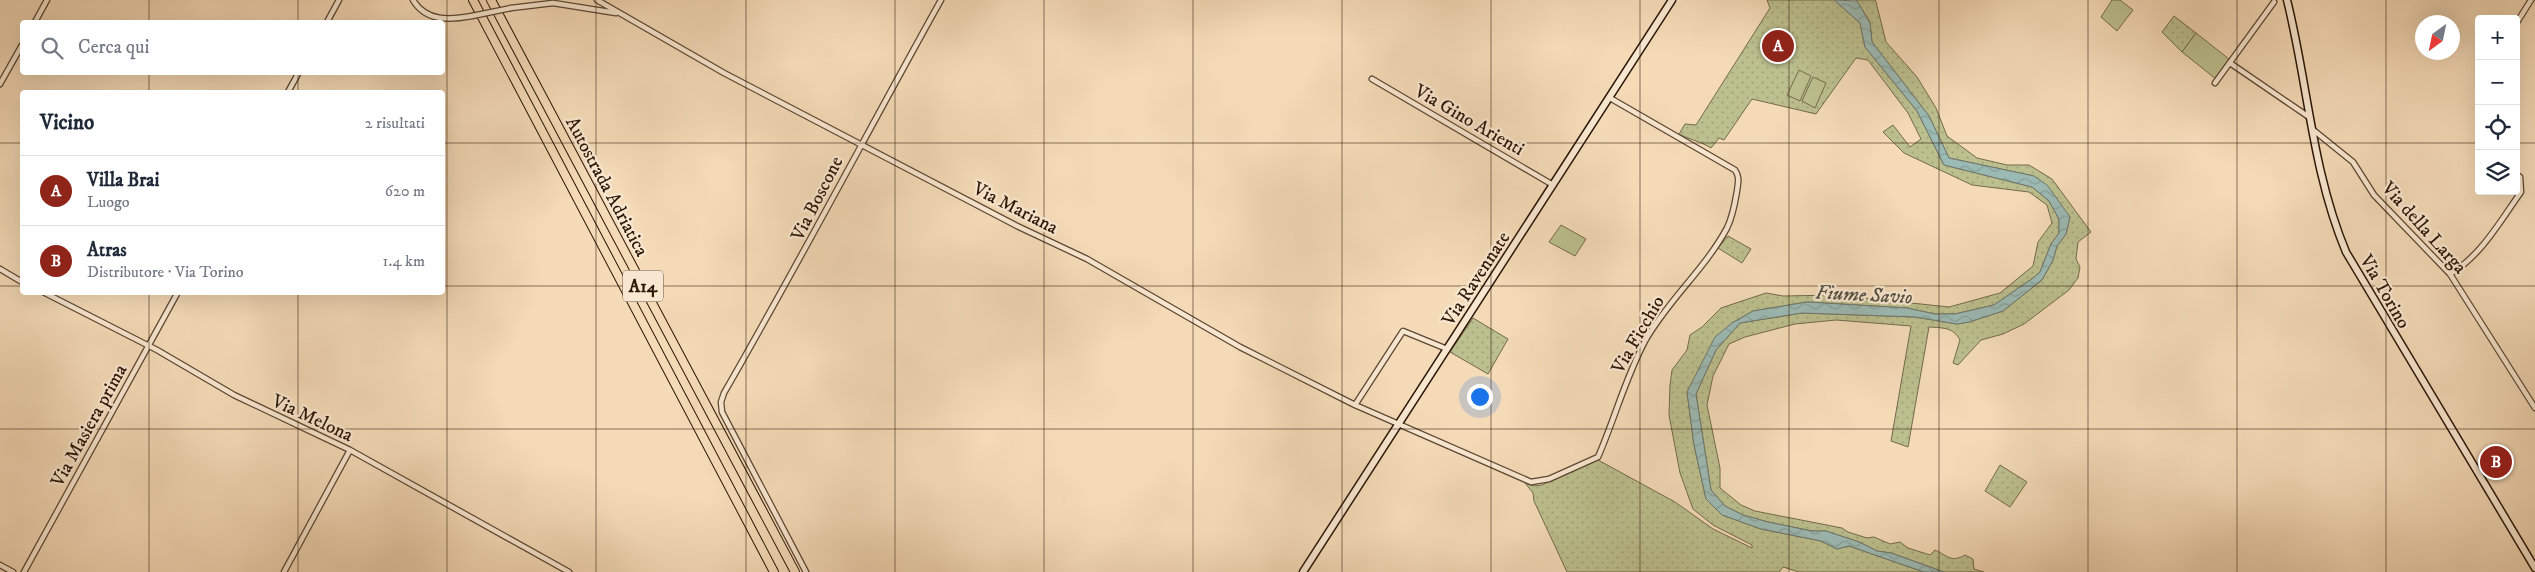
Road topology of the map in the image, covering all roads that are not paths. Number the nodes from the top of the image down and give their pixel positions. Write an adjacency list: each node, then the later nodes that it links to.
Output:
1 (47, 0): 14 (street)
2 (339, 0): 15 (street)
3 (413, 0): 12 (street, Via Mariana, bridge)
4 (473, 0): 48 (highway, Autostrada Adriatica / A14)
5 (491, 0): 49 (highway, Autostrada Adriatica / A14)
6 (597, 0): 12 (street, Via Mariana)
7 (941, 0): 26 (street, Via Boscone)
8 (1672, 0): 23 (main road, Via Ravennate)
9 (2287, 0): 24 (main road, Via Torino)
10 (2531, 0): 13 (street)
11 (2274, 2): 17 (street)
12 (620, 14): 26 (street, Via Mariana)
13 (2520, 18)
14 (36, 20)
15 (328, 20)
16 (20, 49): 21 (street)
17 (2230, 63): 20 (street); 24 (street)
18 (298, 75): 22 (street)
19 (1372, 79): 28 (street, Via Gino Arienti)
20 (2216, 83)
21 (0, 84)
22 (289, 90)
23 (1610, 98): 28 (main road, Via Ravennate); 40 (street, Via Ficchio)
24 (2309, 117): 25 (main road, Via Torino)
25 (2312, 129): 32 (street, Via della Larga); 43 (main road, Via Torino)
26 (861, 143): 38 (street, Via Mariana); 50 (street, Via Boscone)
27 (2520, 177): 29 (street)
28 (1553, 185): 37 (main road, Via Ravennate)
29 (2520, 193)
30 (2519, 195): 32 (street)
31 (0, 269): 33 (street)
32 (2450, 274): 39 (street, Via della Larga)
33 (20, 281)
34 (49, 295): 36 (street, Via Melona)
35 (176, 295): 36 (street, Via Masiera prima)
36 (148, 346): 41 (street, Via Melona); 45 (street, Via Masiera prima)
37 (1447, 349): 38 (street); 40 (main road, Via Ravennate)
38 (1355, 405): 40 (street, Via Mariana)
39 (2535, 408)
40 (1399, 425): 51 (main road, Via Ravennate)
41 (350, 450): 46 (street); 47 (street, Via Melona)
42 (0, 565): 44 (street)
43 (2535, 568)
44 (12, 572)
45 (24, 572)
46 (284, 572)
47 (569, 572)
48 (774, 572)
49 (795, 572)
50 (806, 572)
51 (1303, 572)

